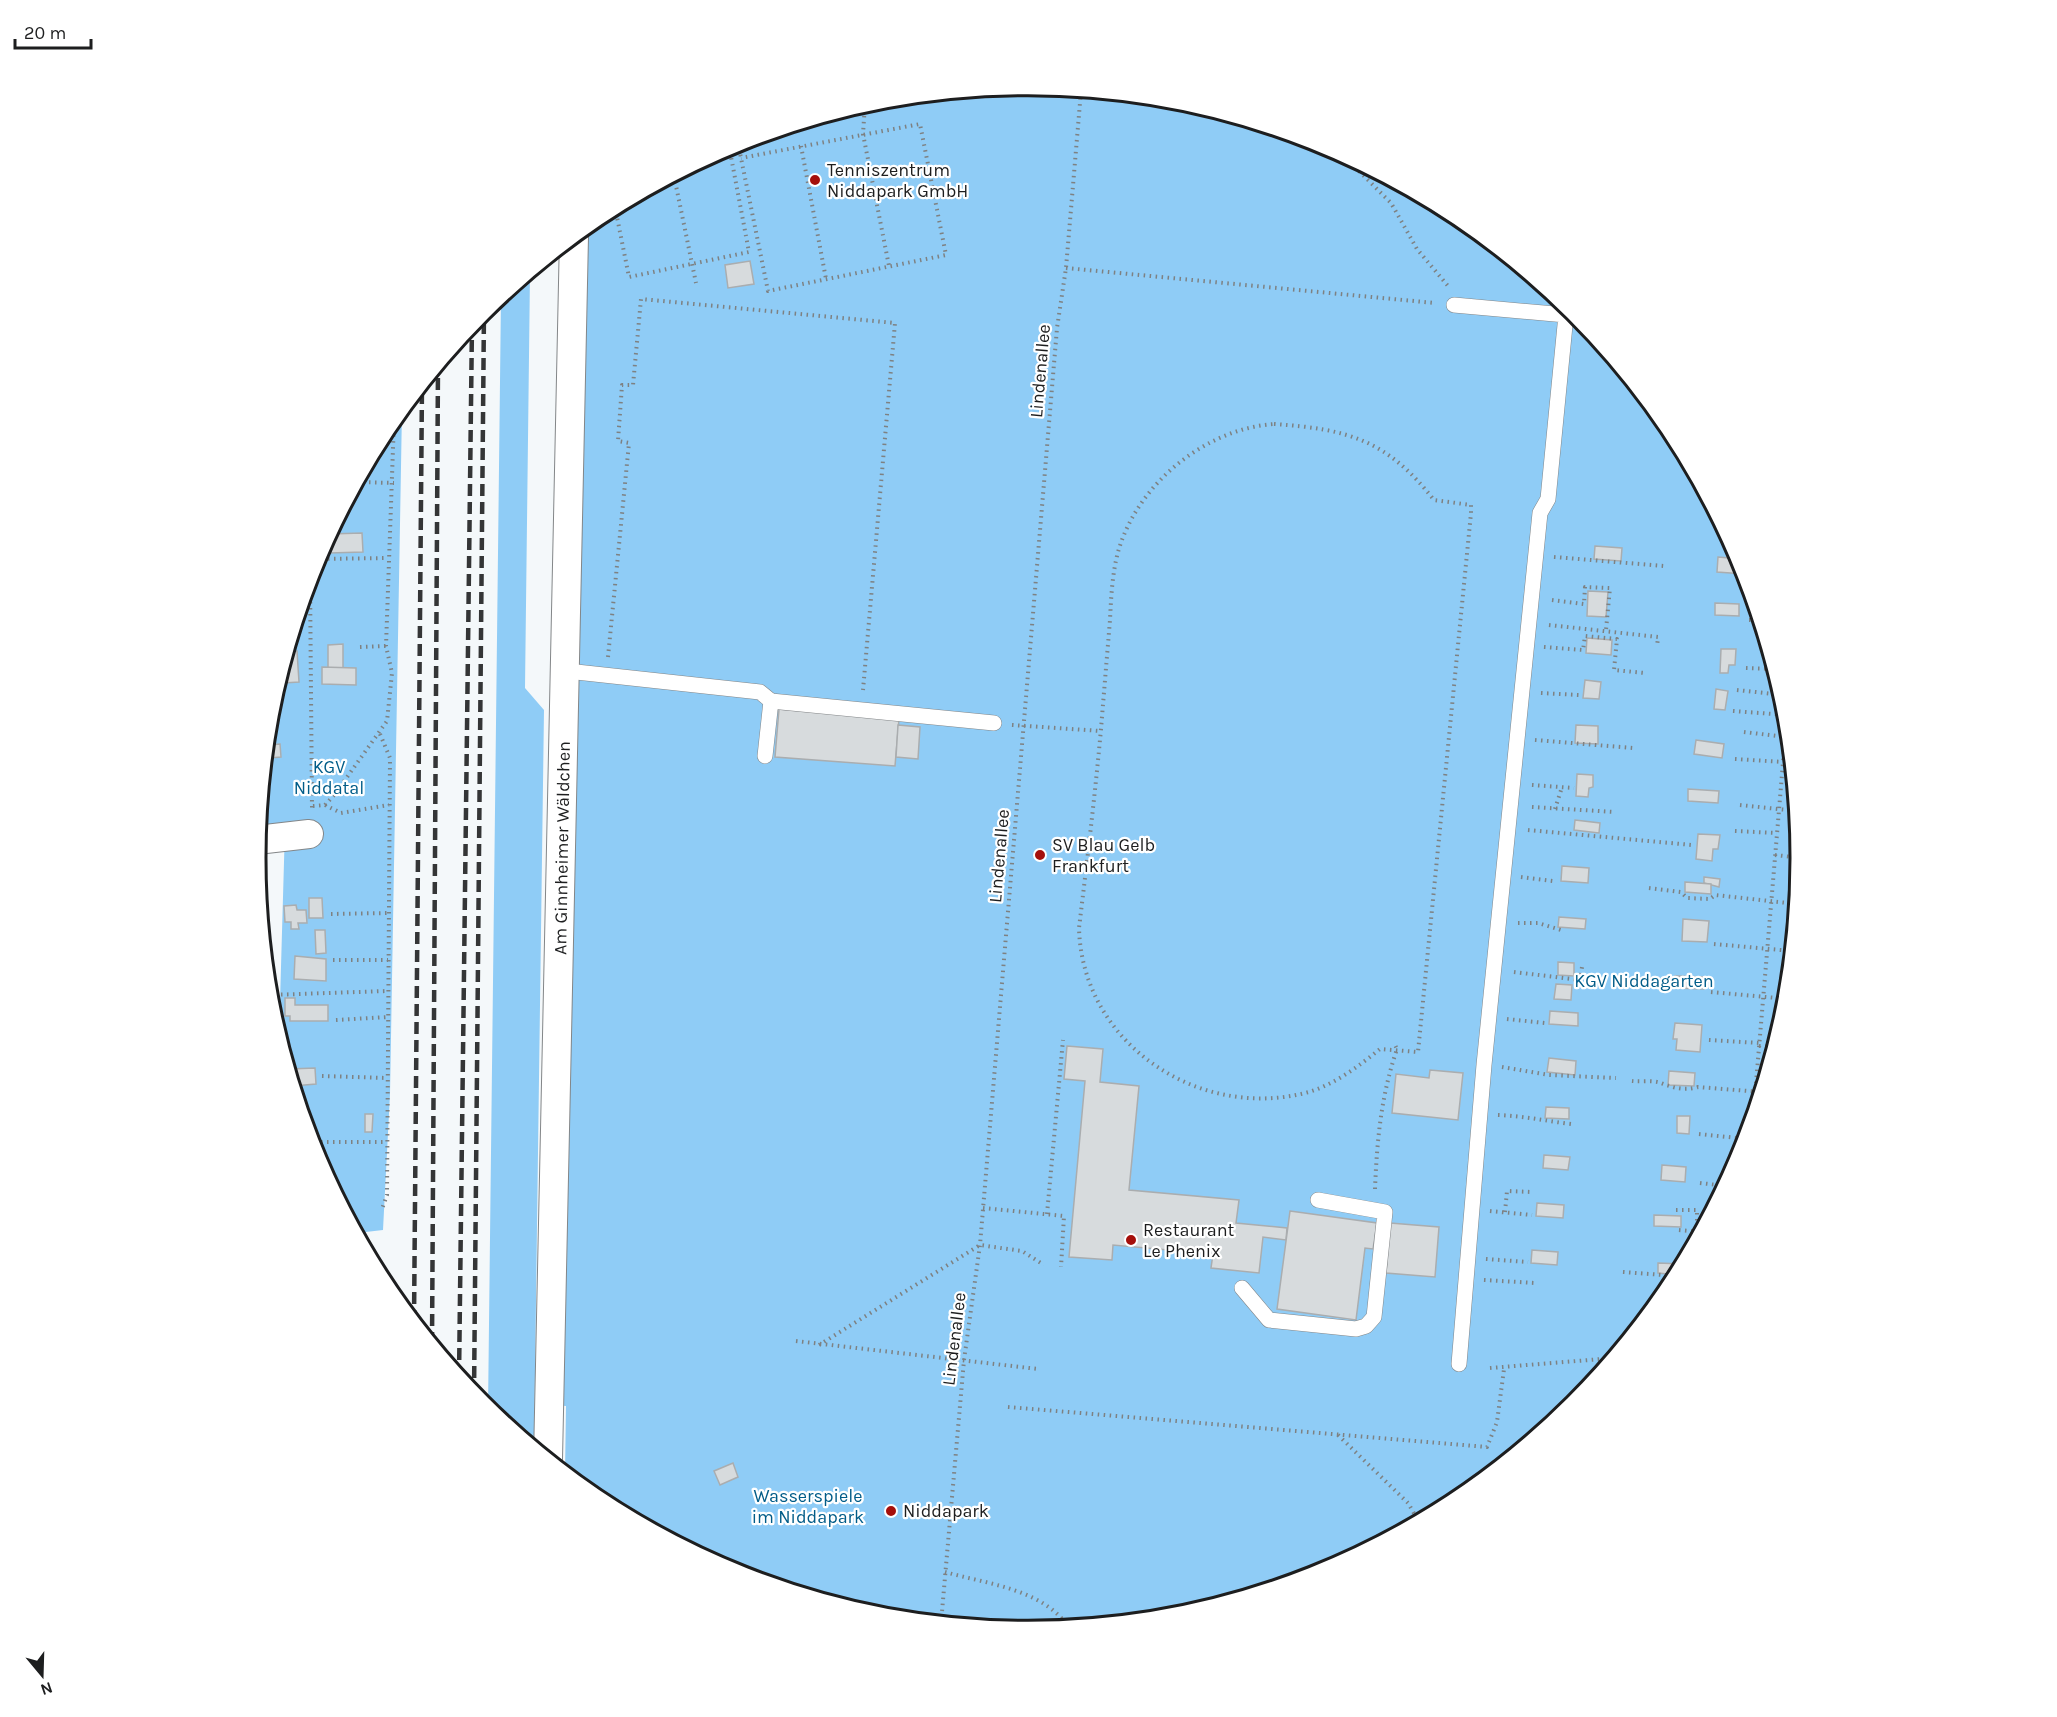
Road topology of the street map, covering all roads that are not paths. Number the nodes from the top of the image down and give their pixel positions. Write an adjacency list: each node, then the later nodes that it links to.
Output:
1 (574, 247): 5 (street, Am Ginnheimer Wäldchen)
2 (1459, 305): 3 (lane)
3 (1563, 315)
4 (1566, 317): 13 (lane)
5 (567, 671): 6 (lane); 14 (street, Am Ginnheimer Wäldchen)
6 (771, 701): 7 (lane); 8 (lane)
7 (994, 723)
8 (765, 756)
9 (309, 834): 10 (street)
10 (267, 839)
11 (1318, 1200): 12 (lane)
12 (1242, 1288)
13 (1459, 1365)
14 (548, 1450)

